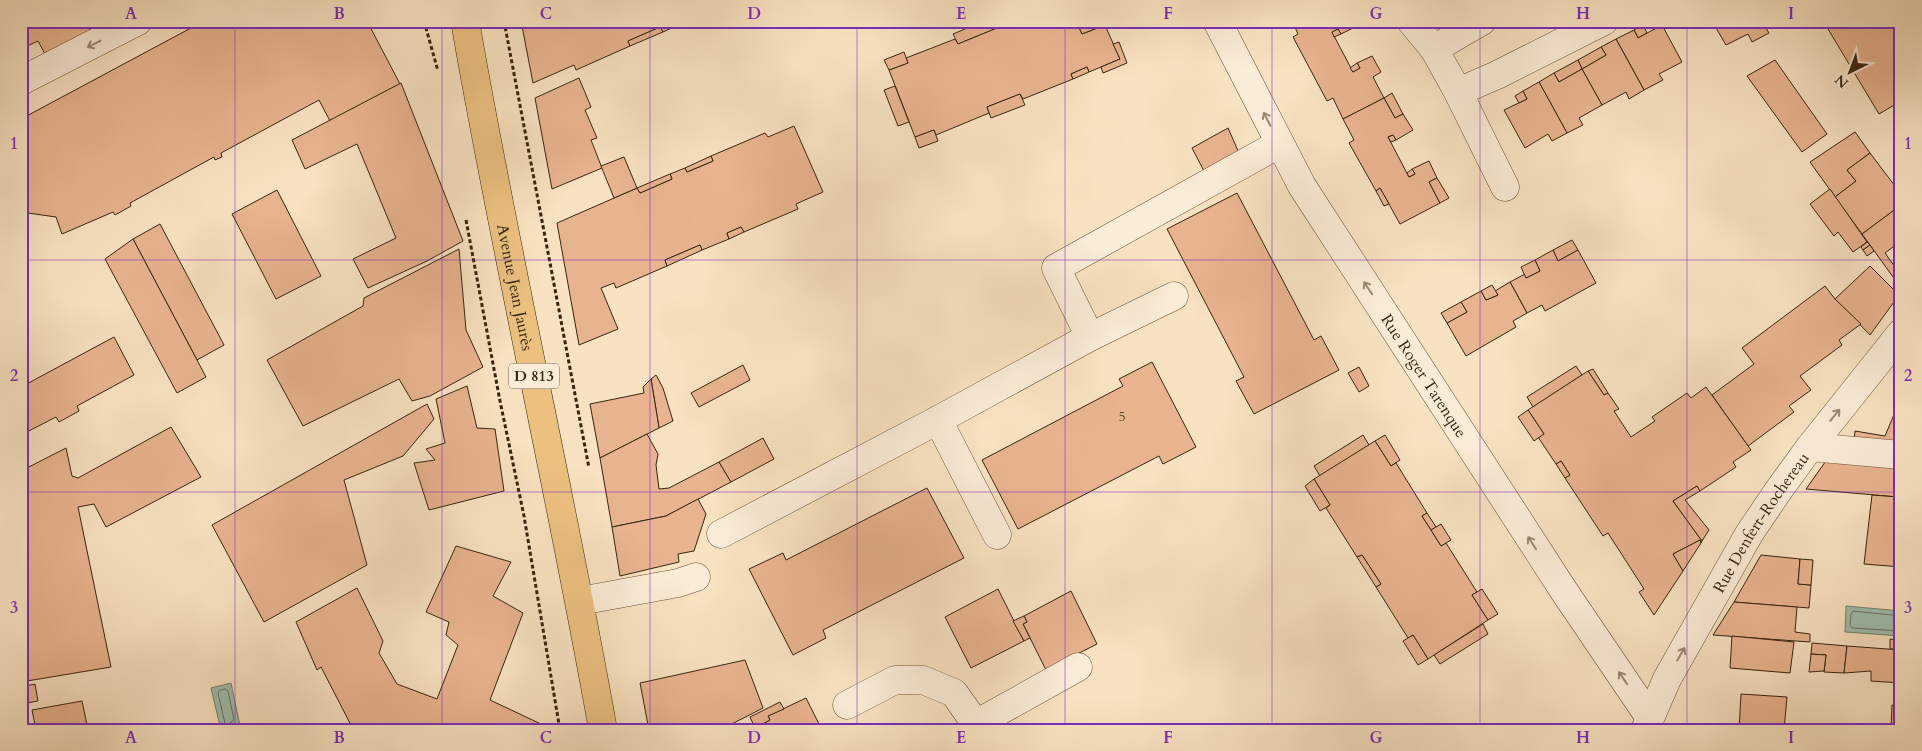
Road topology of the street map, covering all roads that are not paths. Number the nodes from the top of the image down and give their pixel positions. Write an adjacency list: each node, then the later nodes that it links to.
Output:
1 (138, 21): 8 (street, one-way to 8)
2 (465, 21): 21 (main road, Avenue Jean Jaurès / D 813)
3 (1217, 21): 10 (street, Rue Roger Tarenque, one-way to 3)
4 (1411, 21): 7 (street)
5 (1482, 21): 7 (street)
6 (1604, 21): 9 (street)
7 (1434, 49): 9 (street)
8 (21, 81)
9 (1458, 92): 11 (street)
10 (1279, 144): 14 (street); 24 (street, Rue Roger Tarenque, one-way to 10)
11 (1505, 188)
12 (1174, 296): 14 (street)
13 (1901, 333): 16 (street, Rue Denfert-Rochereau, one-way to 13)
14 (1090, 337): 15 (street)
15 (938, 420): 18 (street); 19 (street)
16 (1810, 447): 17 (street); 24 (street, Rue Denfert-Rochereau, one-way to 16)
17 (1901, 455)
18 (721, 534)
19 (997, 535)
20 (696, 577): 21 (street)
21 (580, 601): 26 (main road, Avenue Jean Jaurès / D 813)
22 (1078, 667): 25 (street)
23 (848, 705): 25 (street)
24 (1648, 724)
25 (977, 727)
26 (603, 730)

